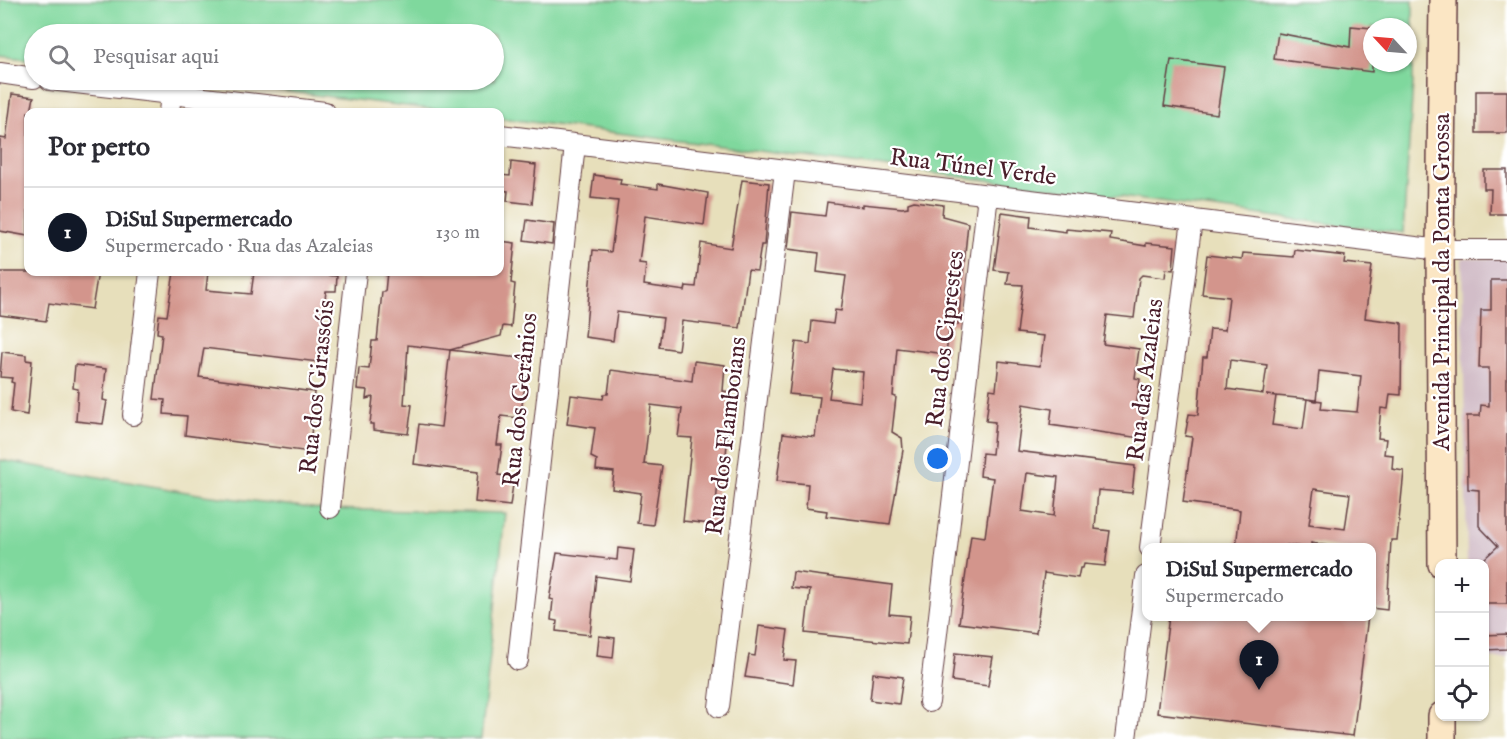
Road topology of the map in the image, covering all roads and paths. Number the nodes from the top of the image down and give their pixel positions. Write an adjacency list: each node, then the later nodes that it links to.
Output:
1 (1443, 0): 12 (main road, Avenida Principal da Ponta Grossa)
2 (0, 74): 3 (street)
3 (24, 77)
4 (102, 90): 5 (street)
5 (170, 103): 6 (street)
6 (256, 108)
7 (504, 136): 8 (street, Rua Túnel Verde)
8 (575, 145): 9 (street, Rua Túnel Verde); 21 (street, Rua dos Gerânios)
9 (785, 171): 10 (street, Rua Túnel Verde); 23 (street, Rua dos Flamboians)
10 (988, 195): 11 (street, Rua Túnel Verde); 22 (street, Rua dos Ciprestes)
11 (1192, 220): 12 (street, Rua Túnel Verde); 18 (street, Rua das Azaleias)
12 (1440, 250): 13 (street, Rua Túnel Verde); 19 (main road, Avenida Principal da Ponta Grossa)
13 (1507, 250)
14 (150, 276): 16 (street)
15 (356, 276): 17 (street, Rua dos Girassóis)
16 (133, 415)
17 (330, 508)
18 (1151, 543)
19 (1442, 559)
20 (1142, 609): 25 (street)
21 (518, 660)
22 (929, 702)
23 (719, 707)
24 (1442, 721): 26 (main road)
25 (1126, 739)
26 (1442, 739)

